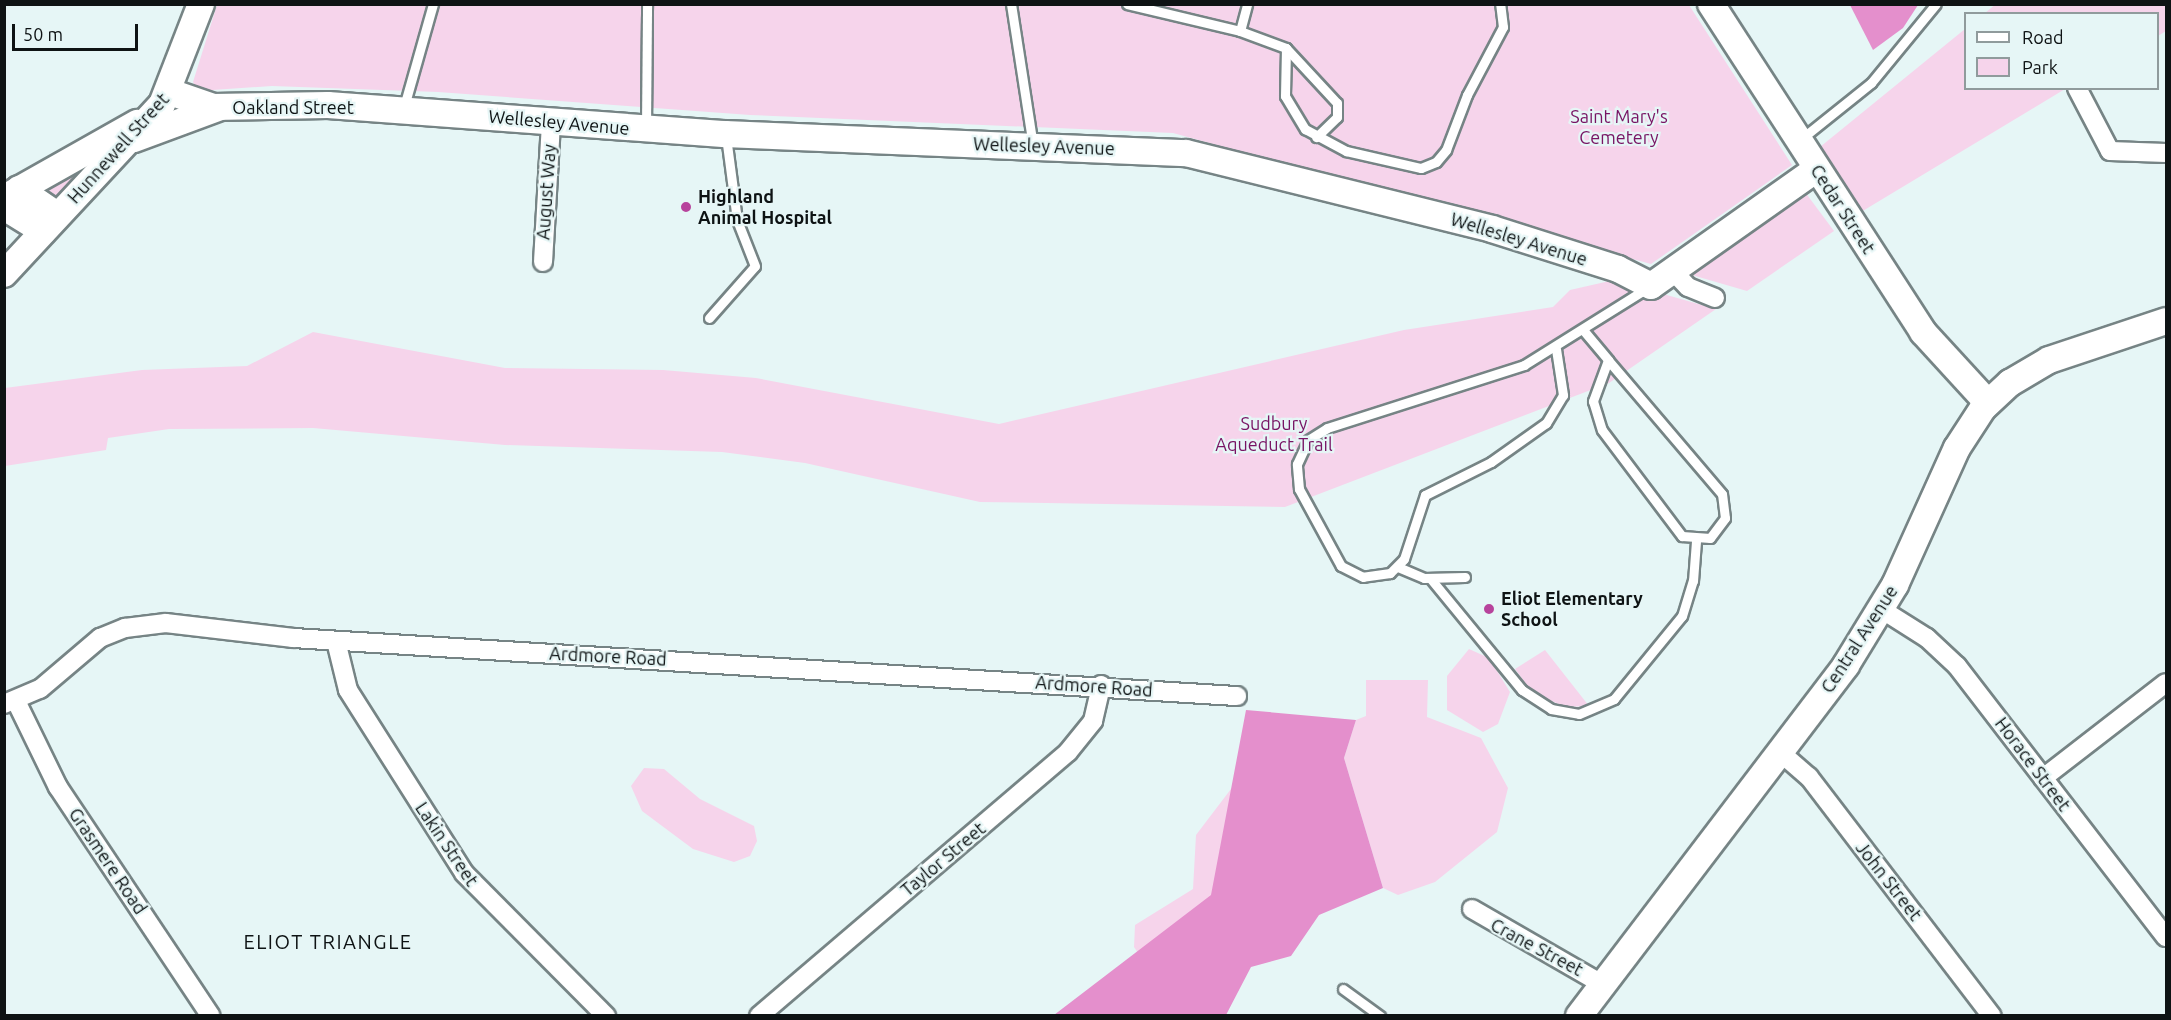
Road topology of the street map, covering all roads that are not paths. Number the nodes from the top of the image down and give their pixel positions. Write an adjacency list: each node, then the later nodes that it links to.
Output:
1 (201, 4): 13 (street, Hunnewell Street)
2 (433, 4): 15 (lane)
3 (647, 4): 18 (lane)
4 (1011, 4): 23 (lane)
5 (1127, 4): 10 (lane)
6 (1247, 4): 10 (lane)
7 (1500, 4): 20 (lane)
8 (1710, 4): 21 (street, Cedar Street)
9 (1936, 4): 21 (lane)
10 (1240, 31): 11 (lane)
11 (1286, 48): 20 (lane); 20 (lane)
12 (2079, 90): 24 (street)
13 (170, 92): 14 (street, Oakland Street); 16 (street, Hunnewell Street)
14 (219, 108): 15 (street, Oakland Street); 22 (street)
15 (411, 110): 17 (street, Wellesley Avenue)
16 (153, 115): 22 (street, Hunnewell Street); 26 (street)
17 (551, 122): 18 (street, Wellesley Avenue); 28 (street, August Way)
18 (646, 129): 19 (street, Wellesley Avenue)
19 (726, 134): 23 (street, Wellesley Avenue); 33 (lane)
20 (1316, 136)
21 (1799, 140): 25 (street, Cedar Street)
22 (128, 141): 27 (street, Hunnewell Street)
23 (1033, 146): 31 (street, Wellesley Avenue)
24 (2166, 153)
25 (1817, 169): 29 (street); 38 (street, Cedar Street)
26 (9, 198): 27 (street)
27 (50, 223): 30 (street, Hunnewell Street)
28 (543, 262)
29 (1673, 271): 31 (street); 32 (street)
30 (4, 274)
31 (1651, 286): 35 (lane)
32 (1715, 298)
33 (709, 318)
34 (2166, 321): 38 (street, Central Avenue)
35 (1584, 331): 36 (lane); 37 (lane)
36 (1556, 348): 40 (lane); 40 (lane)
37 (1608, 360): 39 (lane); 39 (lane)
38 (1988, 403): 43 (street, Central Avenue)
39 (1696, 541): 42 (lane)
40 (1398, 567): 42 (lane)
41 (1465, 577): 42 (lane)
42 (1430, 578)
43 (1881, 609): 49 (street, Central Avenue); 50 (street, Horace Street)
44 (336, 641): 46 (street, Ardmore Road); 48 (street, Ardmore Road); 56 (street, Lakin Street)
45 (2166, 683): 50 (street)
46 (1101, 686): 47 (street, Ardmore Road); 57 (street, Taylor Street)
47 (1237, 696)
48 (10, 703): 55 (street, Grasmere Road)
49 (1780, 752): 53 (street, Central Avenue); 60 (street, John Street)
50 (2043, 778): 52 (street, Horace Street)
51 (1472, 909): 53 (street, Crane Street)
52 (2166, 937)
53 (1602, 984): 59 (street, Central Avenue)
54 (1343, 989): 58 (lane)
55 (211, 1016)
56 (606, 1016)
57 (759, 1016)
58 (1380, 1016)
59 (1578, 1016)
60 (1992, 1016)

